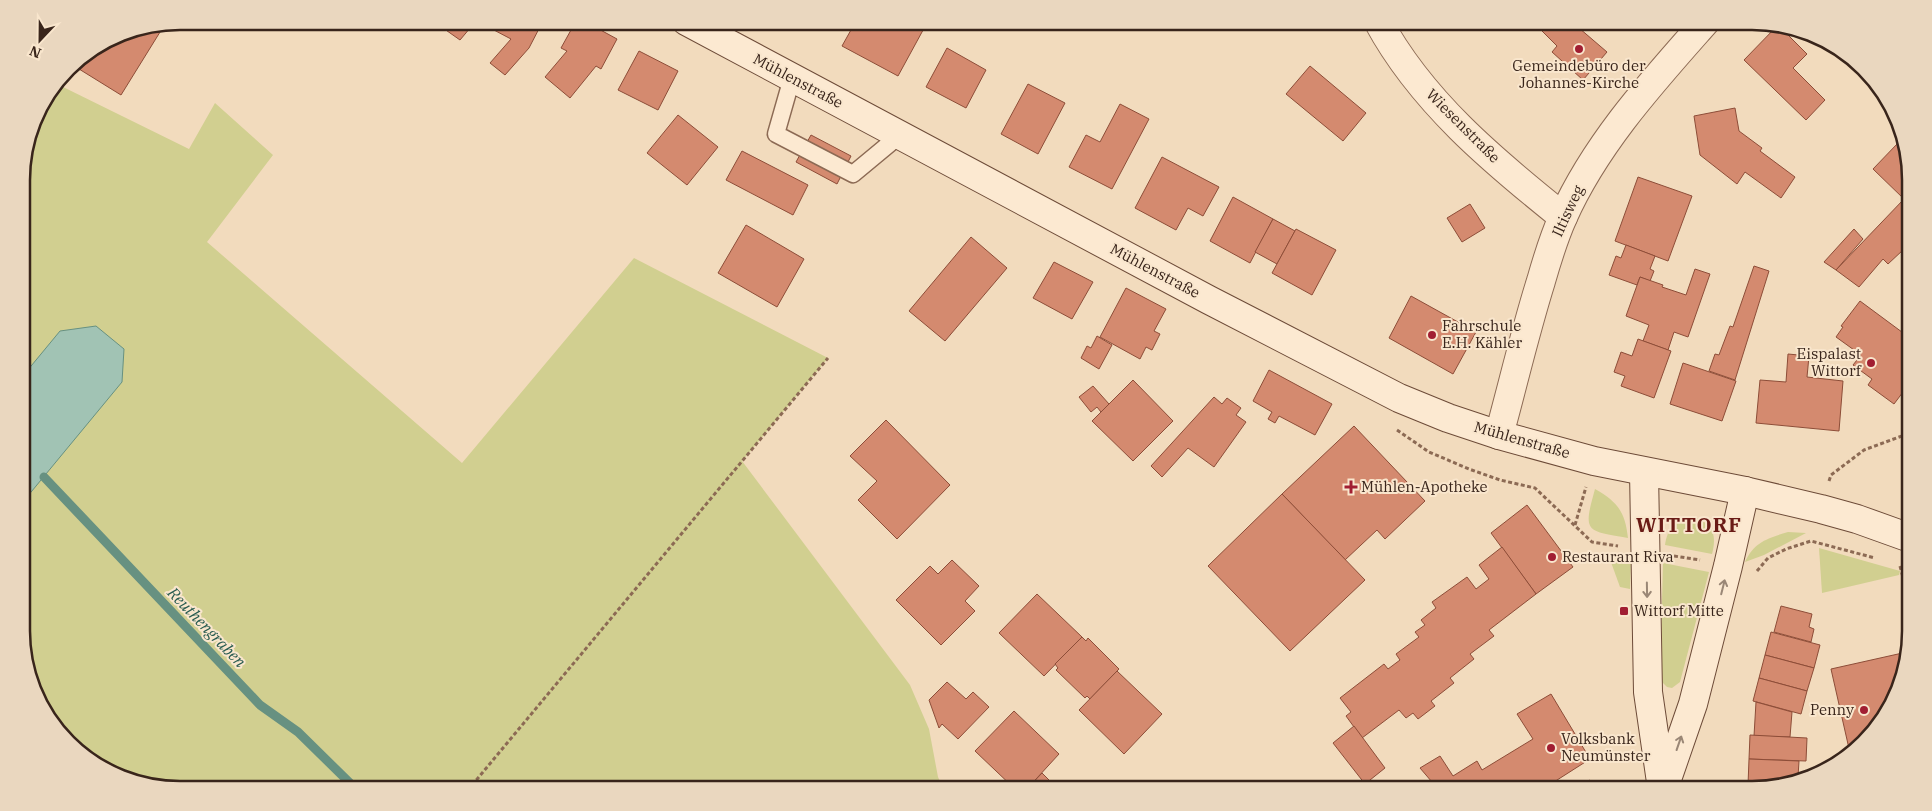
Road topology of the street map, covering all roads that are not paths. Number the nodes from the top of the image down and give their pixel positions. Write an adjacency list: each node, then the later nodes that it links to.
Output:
1 (703, 30): 4 (street, Mühlenstraße)
2 (1384, 30): 6 (street, Wiesenstraße)
3 (1698, 30): 6 (street, Iltisweg)
4 (792, 78): 5 (street, Mühlenstraße); 5 (lane)
5 (900, 135): 7 (street, Mühlenstraße)
6 (1563, 217): 7 (street, Iltisweg)
7 (1499, 435): 8 (street, Mühlenstraße)
8 (1644, 472): 9 (street, Mühlenstraße); 11 (street, one-way to 11)
9 (1744, 491): 10 (street, Mühlenstraße); 12 (street, one-way to 9)
10 (1902, 535)
11 (1661, 781)
12 (1665, 781)

